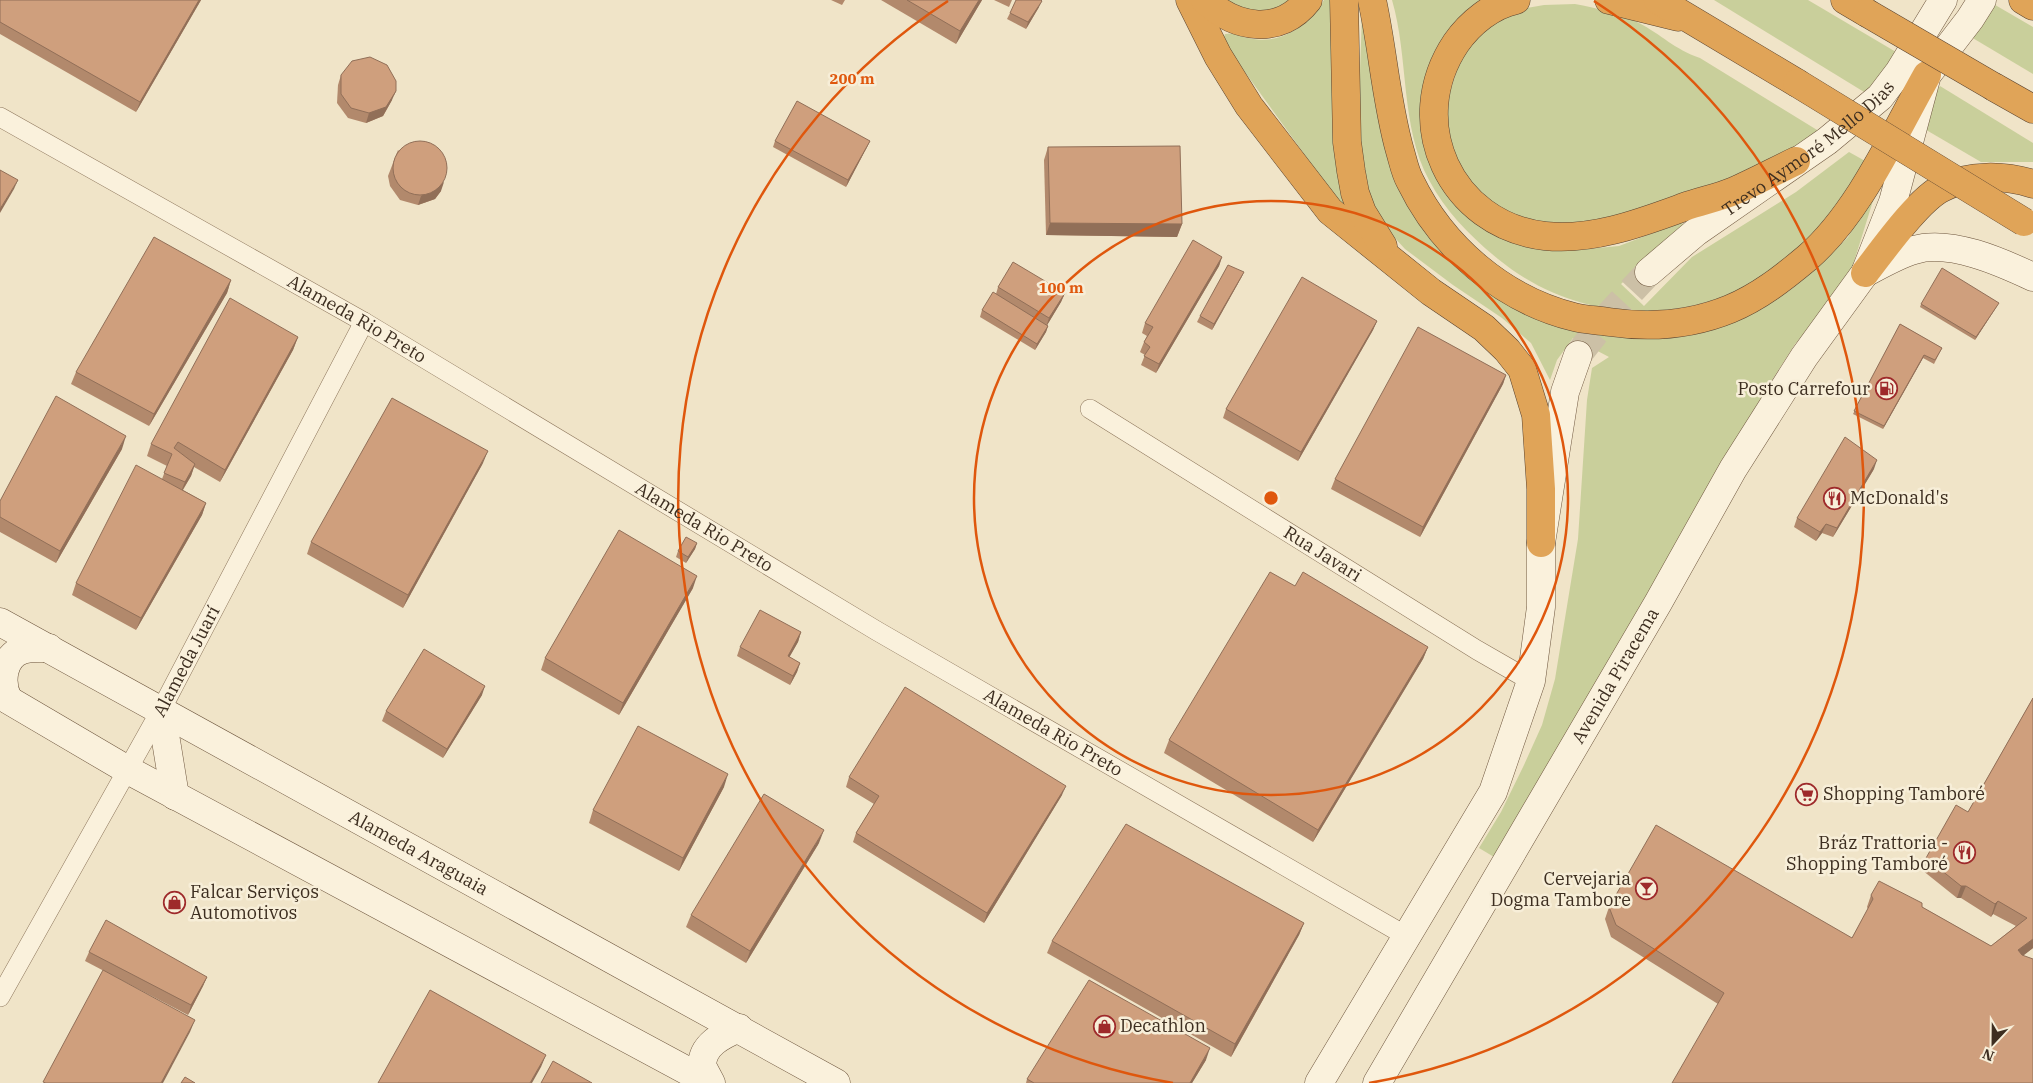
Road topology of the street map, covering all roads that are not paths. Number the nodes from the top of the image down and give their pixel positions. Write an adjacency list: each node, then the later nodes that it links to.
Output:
1 (1190, 0): 21 (highway)
2 (1205, 0): 3 (highway)
3 (1308, 0)
4 (1344, 0): 21 (highway)
5 (1372, 0): 15 (highway)
6 (1516, 0): 18 (highway)
7 (1609, 0): 14 (highway)
8 (1658, 0): 14 (highway)
9 (1943, 0): 18 (main road, Trevo Aymoré Mello Dias)
10 (1982, 0): 15 (main road, Trevo Aymoré Mello Dias)
11 (2023, 0): 12 (highway)
12 (2033, 6)
13 (1856, 7): 16 (highway, bridge)
14 (1691, 20): 20 (highway, bridge)
15 (1927, 75): 23 (main road, Trevo Aymoré Mello Dias)
16 (2033, 110)
17 (0, 117): 25 (street, Alameda Rio Preto)
18 (1796, 161): 22 (main road, Trevo Aymoré Mello Dias)
19 (2033, 184): 23 (highway)
20 (2028, 225)
21 (1392, 262): 28 (highway)
22 (1649, 272)
23 (1864, 273): 24 (main road); 42 (main road, Avenida Piracema)
24 (2033, 277)
25 (364, 322): 33 (street, Alameda Juarí); 36 (street, Alameda Rio Preto)
26 (1578, 355): 28 (main road)
27 (1090, 409): 31 (street, Rua Javari)
28 (1541, 543): 31 (main road)
29 (0, 622): 30 (main road, Alameda Araguaia)
30 (49, 648): 32 (main road); 33 (main road, Alameda Araguaia)
31 (1531, 681): 36 (main road)
32 (4, 697): 34 (main road)
33 (161, 710): 34 (street, Alameda Juarí); 35 (main road); 38 (main road, Alameda Araguaia)
34 (126, 769): 35 (main road); 37 (street, Alameda Juarí)
35 (175, 796): 39 (main road)
36 (1408, 936): 41 (main road)
37 (0, 996)
38 (739, 1028): 39 (main road); 40 (main road, Alameda Araguaia)
39 (711, 1083)
40 (836, 1083)
41 (1319, 1083)
42 (1377, 1083)

